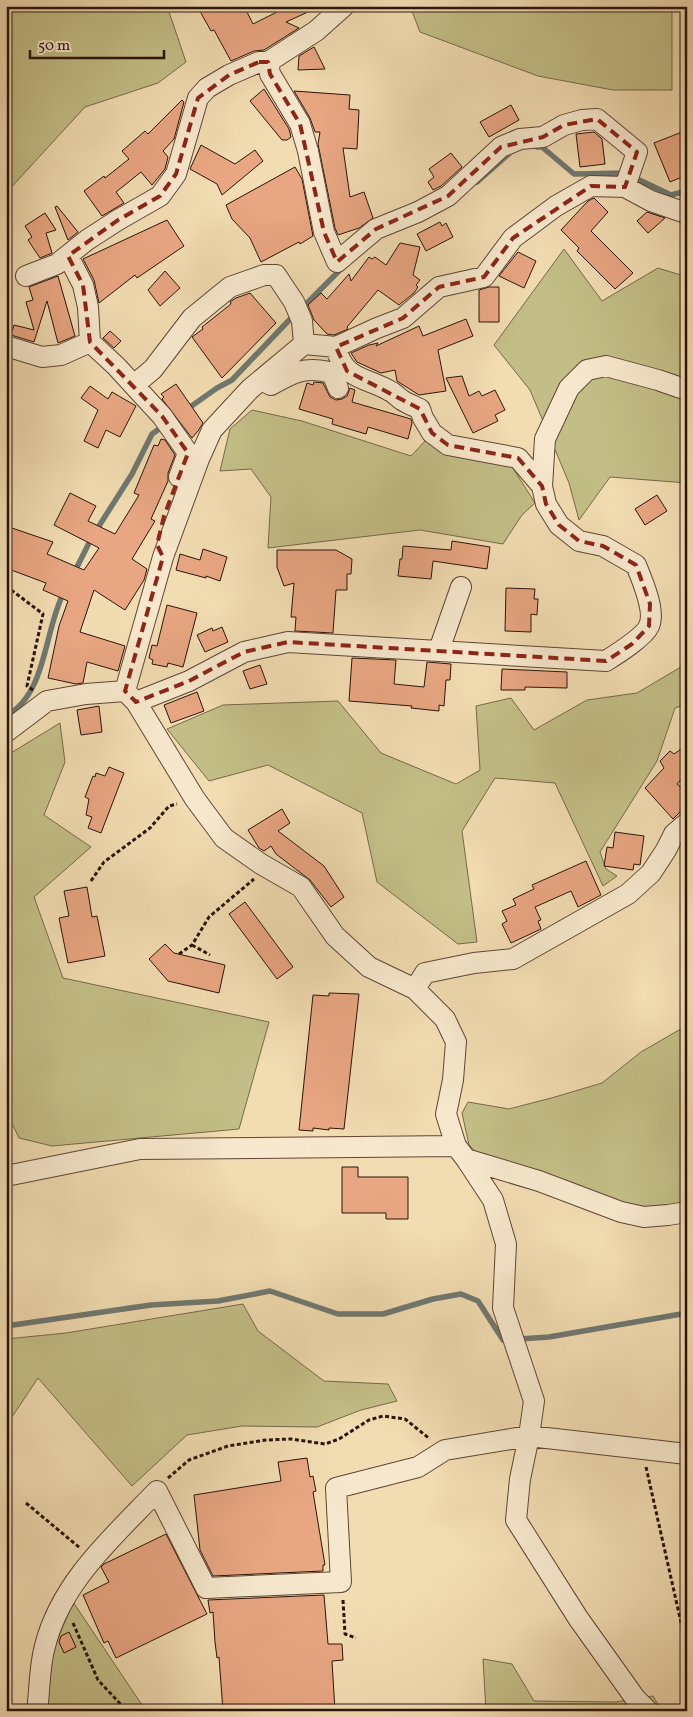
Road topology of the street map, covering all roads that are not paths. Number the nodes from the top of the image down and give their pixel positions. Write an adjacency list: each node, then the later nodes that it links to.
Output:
1 (344, 6): 2 (street)
2 (268, 62): 3 (street); 5 (street)
3 (625, 187): 4 (street); 10 (street)
4 (687, 210)
5 (68, 256): 6 (street); 7 (street)
6 (26, 276)
7 (90, 342): 9 (street); 12 (street)
8 (304, 344): 10 (street); 11 (street); 12 (street)
9 (6, 346)
10 (336, 347): 15 (street)
11 (261, 380): 13 (street); 16 (street)
12 (134, 385): 16 (street)
13 (338, 388)
14 (687, 390): 15 (street)
15 (542, 486): 18 (street)
16 (163, 557): 19 (street)
17 (461, 587): 18 (street)
18 (438, 650): 19 (street)
19 (131, 696): 20 (street); 22 (street)
20 (6, 732)
21 (687, 822): 22 (street)
22 (416, 989): 23 (street)
23 (461, 1153): 24 (street); 25 (street); 26 (street)
24 (6, 1176)
25 (687, 1212)
26 (529, 1436): 27 (street); 28 (street); 29 (street)
27 (687, 1454)
28 (37, 1711)
29 (648, 1711)

